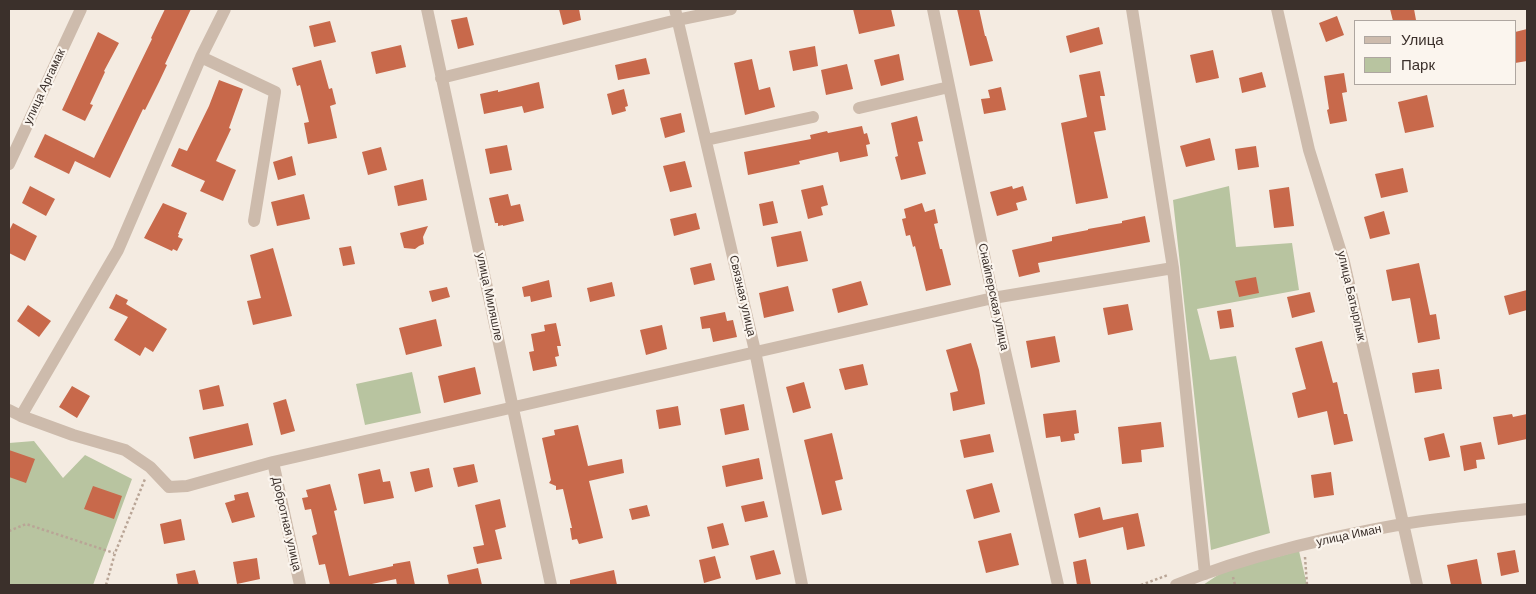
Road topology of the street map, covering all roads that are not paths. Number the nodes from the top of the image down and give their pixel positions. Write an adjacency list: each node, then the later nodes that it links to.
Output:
1 (81, 9): 15 (street, улица Аргамак)
2 (225, 9): 9 (street)
3 (427, 9): 10 (street, улица Миляшле)
4 (731, 9): 8 (street)
5 (933, 9): 11 (street, Снайперская улица)
6 (1132, 9): 17 (street)
7 (1277, 9): 25 (street, улица Батырлык)
8 (676, 14): 10 (street); 14 (street, Связная улица)
9 (201, 57): 16 (street); 22 (street)
10 (441, 78): 20 (street, улица Миляшле)
11 (949, 88): 12 (street); 18 (street, Снайперская улица)
12 (859, 108)
13 (813, 117): 14 (street)
14 (706, 140): 19 (street, Связная улица)
15 (9, 164)
16 (254, 221)
17 (1173, 268): 18 (street); 26 (street)
18 (993, 298): 19 (street); 30 (street, Снайперская улица)
19 (756, 352): 20 (street); 29 (street, Связная улица)
20 (513, 407): 23 (street); 28 (street, улица Миляшле)
21 (9, 410): 22 (street)
22 (22, 416): 23 (street)
23 (273, 462): 27 (street, Добротная улица)
24 (1527, 509): 25 (street, улица Иман)
25 (1404, 524): 26 (street, улица Иман); 32 (street, улица Батырлык)
26 (1199, 579): 31 (street, улица Иман)
27 (300, 585)
28 (551, 585)
29 (802, 585)
30 (1058, 585)
31 (1176, 585)
32 (1417, 585)

